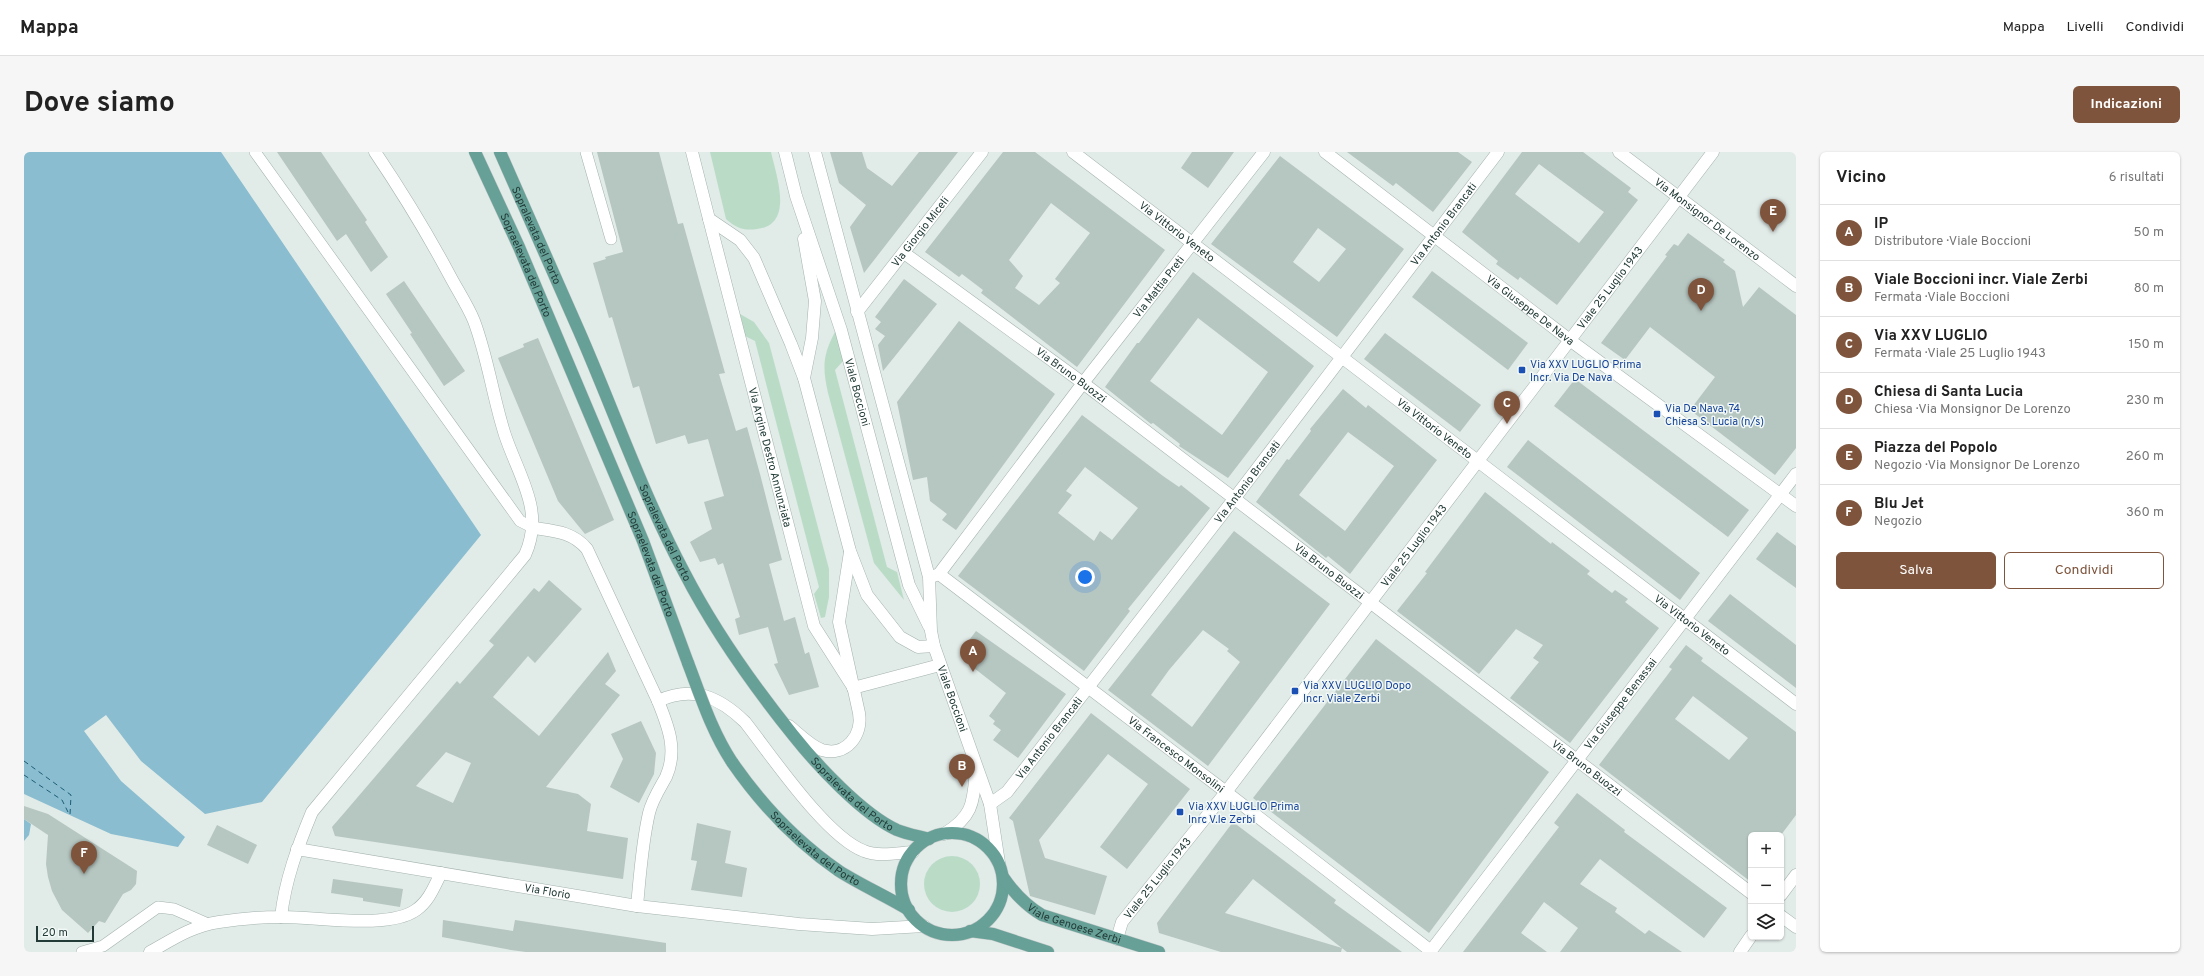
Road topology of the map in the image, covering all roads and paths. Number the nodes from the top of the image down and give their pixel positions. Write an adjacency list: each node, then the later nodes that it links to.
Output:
1 (255, 152): 34 (lane)
2 (375, 152): 34 (street)
3 (500, 152): 46 (main road, Sopralevata del Porto)
4 (586, 152): 20 (lane)
5 (692, 152): 18 (street, Via Argine Destro Annunziata)
6 (785, 152): 16 (street, Viale Boccioni)
7 (815, 152): 24 (street, Viale Boccioni)
8 (982, 152): 22 (street, Via Giorgio Miceli)
9 (1073, 152): 21 (street, Via Vittorio Veneto)
10 (1264, 152): 21 (street, Via Mattia Preti)
11 (1325, 152): 19 (street, Via Giuseppe De Nava)
12 (1498, 152): 19 (street, Via Antonio Brancati)
13 (1619, 152): 17 (street, Via Monsignor De Lorenzo)
14 (1714, 152): 17 (street, Viale 25 Luglio 1943)
15 (476, 154): 62 (main road, Sopraelevata del Porto, bridge)
16 (796, 196): 27 (street); 39 (street, Viale Boccioni)
17 (1680, 198): 23 (street, Via Monsignor De Lorenzo); 25 (street, Viale 25 Luglio 1943)
18 (709, 218): 27 (street, Via Argine Destro Annunziata); 43 (street, Via Argine Destro Annunziata)
19 (1434, 235): 25 (street, Via Giuseppe De Nava); 26 (street, Via Antonio Brancati)
20 (611, 239)
21 (1193, 244): 26 (street, Via Vittorio Veneto); 28 (street, Via Mattia Preti)
22 (904, 253): 24 (street, Via Giorgio Miceli); 28 (street, Via Bruno Buozzi)
23 (1796, 286)
24 (857, 312): 36 (street, Viale Boccioni)
25 (1571, 341): 29 (street, Viale 25 Luglio 1943); 31 (street, Via Giuseppe De Nava)
26 (1342, 357): 29 (street, Via Vittorio Veneto); 32 (street, Via Antonio Brancati)
27 (804, 378): 35 (street, Via Argine Destro Annunziata)
28 (1083, 383): 32 (street, Via Bruno Buozzi); 36 (street, Via Mattia Preti)
29 (1479, 462): 37 (street, Viale 25 Luglio 1943); 38 (street, Via Vittorio Veneto)
30 (1796, 474): 31 (street, Via Giuseppe Benassai)
31 (1780, 495): 33 (street, Via Giuseppe De Nava); 38 (street, Via Giuseppe Benassai)
32 (1234, 499): 37 (street, Via Bruno Buozzi); 42 (street, Via Antonio Brancati)
33 (1796, 506)
34 (534, 528): 44 (street); 53 (street)
35 (850, 551): 40 (street, Via Argine Destro Annunziata); 43 (street, Via Argine Destro Annunziata)
36 (934, 576): 39 (street, Viale Boccioni); 42 (street, Via Francesco Monsolini)
37 (1371, 603): 47 (street, Via Bruno Buozzi); 49 (street, Viale 25 Luglio 1943)
38 (1684, 619): 45 (street, Via Vittorio Veneto); 47 (street, Via Giuseppe Benassai)
39 (931, 631): 40 (street, Viale Boccioni)
40 (934, 646): 41 (street, Viale Boccioni)
41 (940, 666): 43 (street); 48 (street, Viale Boccioni)
42 (1088, 686): 49 (street, Via Francesco Monsolini); 50 (street, Via Antonio Brancati)
43 (853, 688): 46 (street, Via Argine Destro Annunziata)
44 (658, 701): 54 (street); 61 (street)
45 (1796, 704)
46 (780, 719): 52 (main road, Sopralevata del Porto)
47 (1577, 761): 59 (street, Via Bruno Buozzi); 75 (street, Via Giuseppe Benassai)
48 (976, 765): 50 (street, Viale Boccioni); 51 (street, Viale Boccioni)
49 (1226, 792): 69 (street, Viale 25 Luglio 1943); 75 (street, Via Francesco Monsolini)
50 (990, 804): 55 (street, Viale Boccioni)
51 (944, 834): 52 (main road, Viale Genoese Zerbi); 55 (main road, Viale Genoese Zerbi)
52 (929, 839): 54 (main road, Viale Genoese Zerbi)
53 (297, 848): 56 (street, Via Florio); 63 (street)
54 (913, 852): 62 (main road, Viale Genoese Zerbi)
55 (999, 863): 58 (main road, Viale Genoese Zerbi)
56 (441, 873): 61 (street, Via Florio); 63 (street)
57 (1796, 875): 60 (street)
58 (1003, 877): 68 (main road, Viale Genoese Zerbi); 69 (main road, Viale Genoese Zerbi)
59 (1748, 891)
60 (1784, 891)
61 (637, 906): 66 (street, Via Florio)
62 (908, 910): 66 (main road, Viale Genoese Zerbi)
63 (281, 916): 65 (street)
64 (1784, 918): 67 (street)
65 (208, 924): 71 (street); 72 (lane)
66 (924, 926): 68 (main road, Viale Genoese Zerbi)
67 (1796, 928)
68 (970, 932): 73 (main road, Viale Genoese Zerbi)
69 (1117, 939): 74 (main road, Viale Genoese Zerbi)
70 (1748, 940): 76 (street)
71 (152, 951)
72 (82, 952)
73 (1047, 952)
74 (1159, 952)
75 (1431, 952)
76 (1740, 952)

